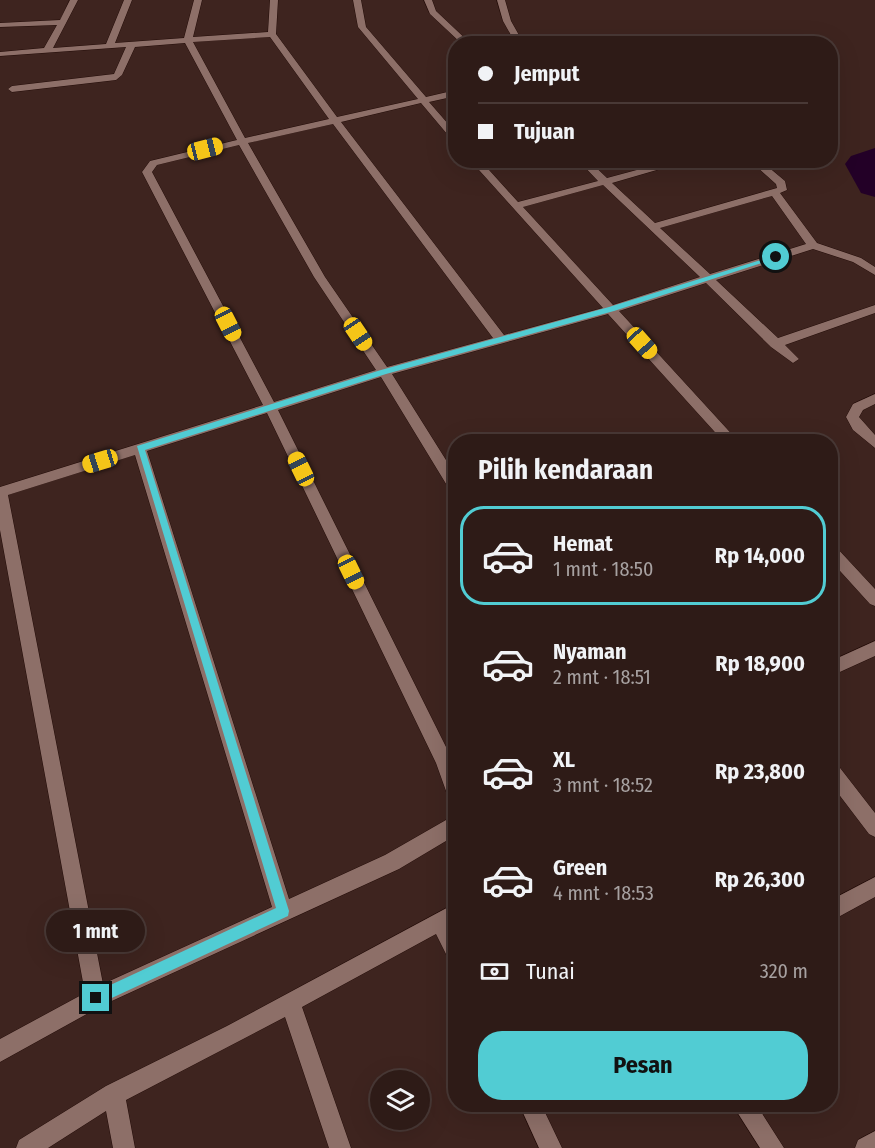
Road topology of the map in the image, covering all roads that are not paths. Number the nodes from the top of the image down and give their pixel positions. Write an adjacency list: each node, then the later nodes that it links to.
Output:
1 (74, 0): 8 (street)
2 (128, 0): 15 (street)
3 (198, 0): 13 (street)
4 (274, 0): 10 (street)
5 (357, 0): 20 (street)
6 (428, 0): 11 (street)
7 (501, 0): 12 (street)
8 (60, 22): 9 (street); 16 (street)
9 (0, 25)
10 (272, 33): 13 (street); 21 (street)
11 (458, 36)
12 (515, 36)
13 (188, 40): 14 (street); 23 (street)
14 (131, 46): 15 (street); 18 (street)
15 (109, 47): 16 (street)
16 (46, 51): 17 (street)
17 (0, 54)
18 (12, 89)
19 (448, 95): 20 (street)
20 (425, 100): 21 (street); 22 (street)
21 (338, 121): 23 (street); 37 (street)
22 (448, 129)
23 (244, 140): 40 (street); 42 (street)
24 (481, 168): 30 (street)
25 (590, 168): 28 (street)
26 (658, 168): 28 (street)
27 (763, 168): 29 (street)
28 (605, 183): 30 (street); 31 (street)
29 (774, 192): 31 (street); 32 (street)
30 (514, 206): 35 (street)
31 (651, 227): 34 (street)
32 (813, 245): 33 (street); 34 (street)
33 (875, 272)
34 (705, 279): 35 (street); 38 (street)
35 (612, 309): 37 (street); 43 (street)
36 (875, 309): 38 (street)
37 (501, 340): 40 (street)
38 (776, 345): 39 (street)
39 (793, 359)
40 (384, 372): 42 (street); 46 (street)
41 (875, 399): 44 (street)
42 (270, 407): 45 (street); 52 (street)
43 (725, 434)
44 (875, 443)
45 (140, 448): 47 (street); 58 (street)
46 (448, 475)
47 (0, 492): 60 (street)
48 (838, 559): 49 (street)
49 (875, 599)
50 (875, 648): 51 (street)
51 (838, 666)
52 (448, 773)
53 (838, 779): 54 (street)
54 (875, 828)
55 (448, 830): 58 (street)
56 (875, 887): 57 (street)
57 (838, 907)
58 (283, 911): 60 (street)
59 (448, 917): 61 (street)
60 (96, 998): 62 (street)
61 (290, 1001): 63 (street); 69 (street)
62 (0, 1051)
63 (114, 1094): 67 (street); 68 (street)
64 (534, 1112): 70 (street)
65 (748, 1112): 71 (street)
66 (875, 1142): 72 (street)
67 (27, 1148)
68 (124, 1148)
69 (340, 1148)
70 (551, 1148)
71 (773, 1148)
72 (866, 1148)

